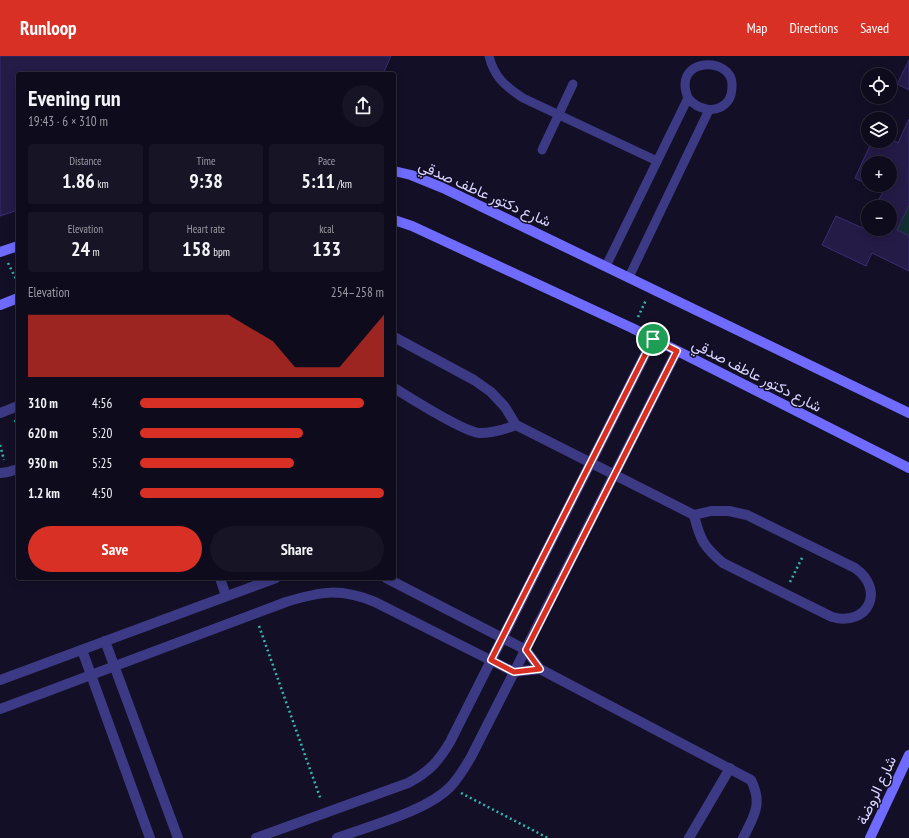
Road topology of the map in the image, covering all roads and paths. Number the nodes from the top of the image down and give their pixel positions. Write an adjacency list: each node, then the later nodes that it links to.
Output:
1 (489, 56): 5 (lane)
2 (573, 84): 5 (lane)
3 (688, 98): 4 (lane); 4 (lane); 7 (lane)
4 (709, 110): 13 (lane)
5 (559, 115): 6 (lane); 7 (lane)
6 (542, 150)
7 (657, 161): 12 (lane)
8 (396, 171): 12 (street, شارع دكتور عاطف صدقي)
9 (396, 221): 18 (street, شارع دكتور عاطف صدقي)
10 (16, 247): 11 (street)
11 (1, 252): 14 (path)
12 (606, 266): 13 (street, شارع دكتور عاطف صدقي)
13 (629, 277): 15 (street, شارع دكتور عاطف صدقي)
14 (16, 279)
15 (652, 288): 18 (path); 24 (street, شارع دكتور عاطف صدقي)
16 (16, 298): 17 (street)
17 (1, 302)
18 (632, 328): 20 (street, شارع دكتور عاطف صدقي)
19 (396, 338): 26 (street)
20 (653, 339): 21 (street, شارع دكتور عاطف صدقي); 27 (street)
21 (677, 351): 28 (street, شارع دكتور عاطف صدقي); 31 (street)
22 (396, 389): 26 (street)
23 (16, 407): 25 (street)
24 (909, 413)
25 (0, 414)
26 (516, 425): 27 (street)
27 (590, 463): 31 (street); 40 (street)
28 (909, 468)
29 (16, 470): 30 (street)
30 (0, 473)
31 (614, 475): 32 (street); 43 (street)
32 (694, 515): 33 (street); 37 (street)
33 (808, 545): 37 (path); 37 (street)
34 (221, 580): 38 (street)
35 (270, 580): 38 (street)
36 (390, 580): 40 (street)
37 (784, 593)
38 (226, 596): 41 (street)
39 (255, 614): 44 (street); 45 (street); 54 (path)
40 (502, 638): 43 (street); 44 (street)
41 (105, 641): 42 (street); 45 (street)
42 (82, 650): 48 (street); 49 (street)
43 (526, 650): 46 (street); 47 (street)
44 (491, 660): 47 (street); 54 (street)
45 (115, 666): 48 (street); 56 (street)
46 (540, 669): 47 (street); 52 (street)
47 (514, 672): 53 (street)
48 (91, 675): 50 (street); 55 (street)
49 (0, 680)
50 (0, 709)
51 (909, 755): 62 (street, شارع الروضة)
52 (730, 768): 60 (street); 61 (street)
53 (450, 787): 58 (street); 59 (path)
54 (326, 813): 57 (street)
55 (150, 838)
56 (178, 838)
57 (256, 838)
58 (337, 838)
59 (548, 838)
60 (689, 838)
61 (743, 838)
62 (870, 838)

